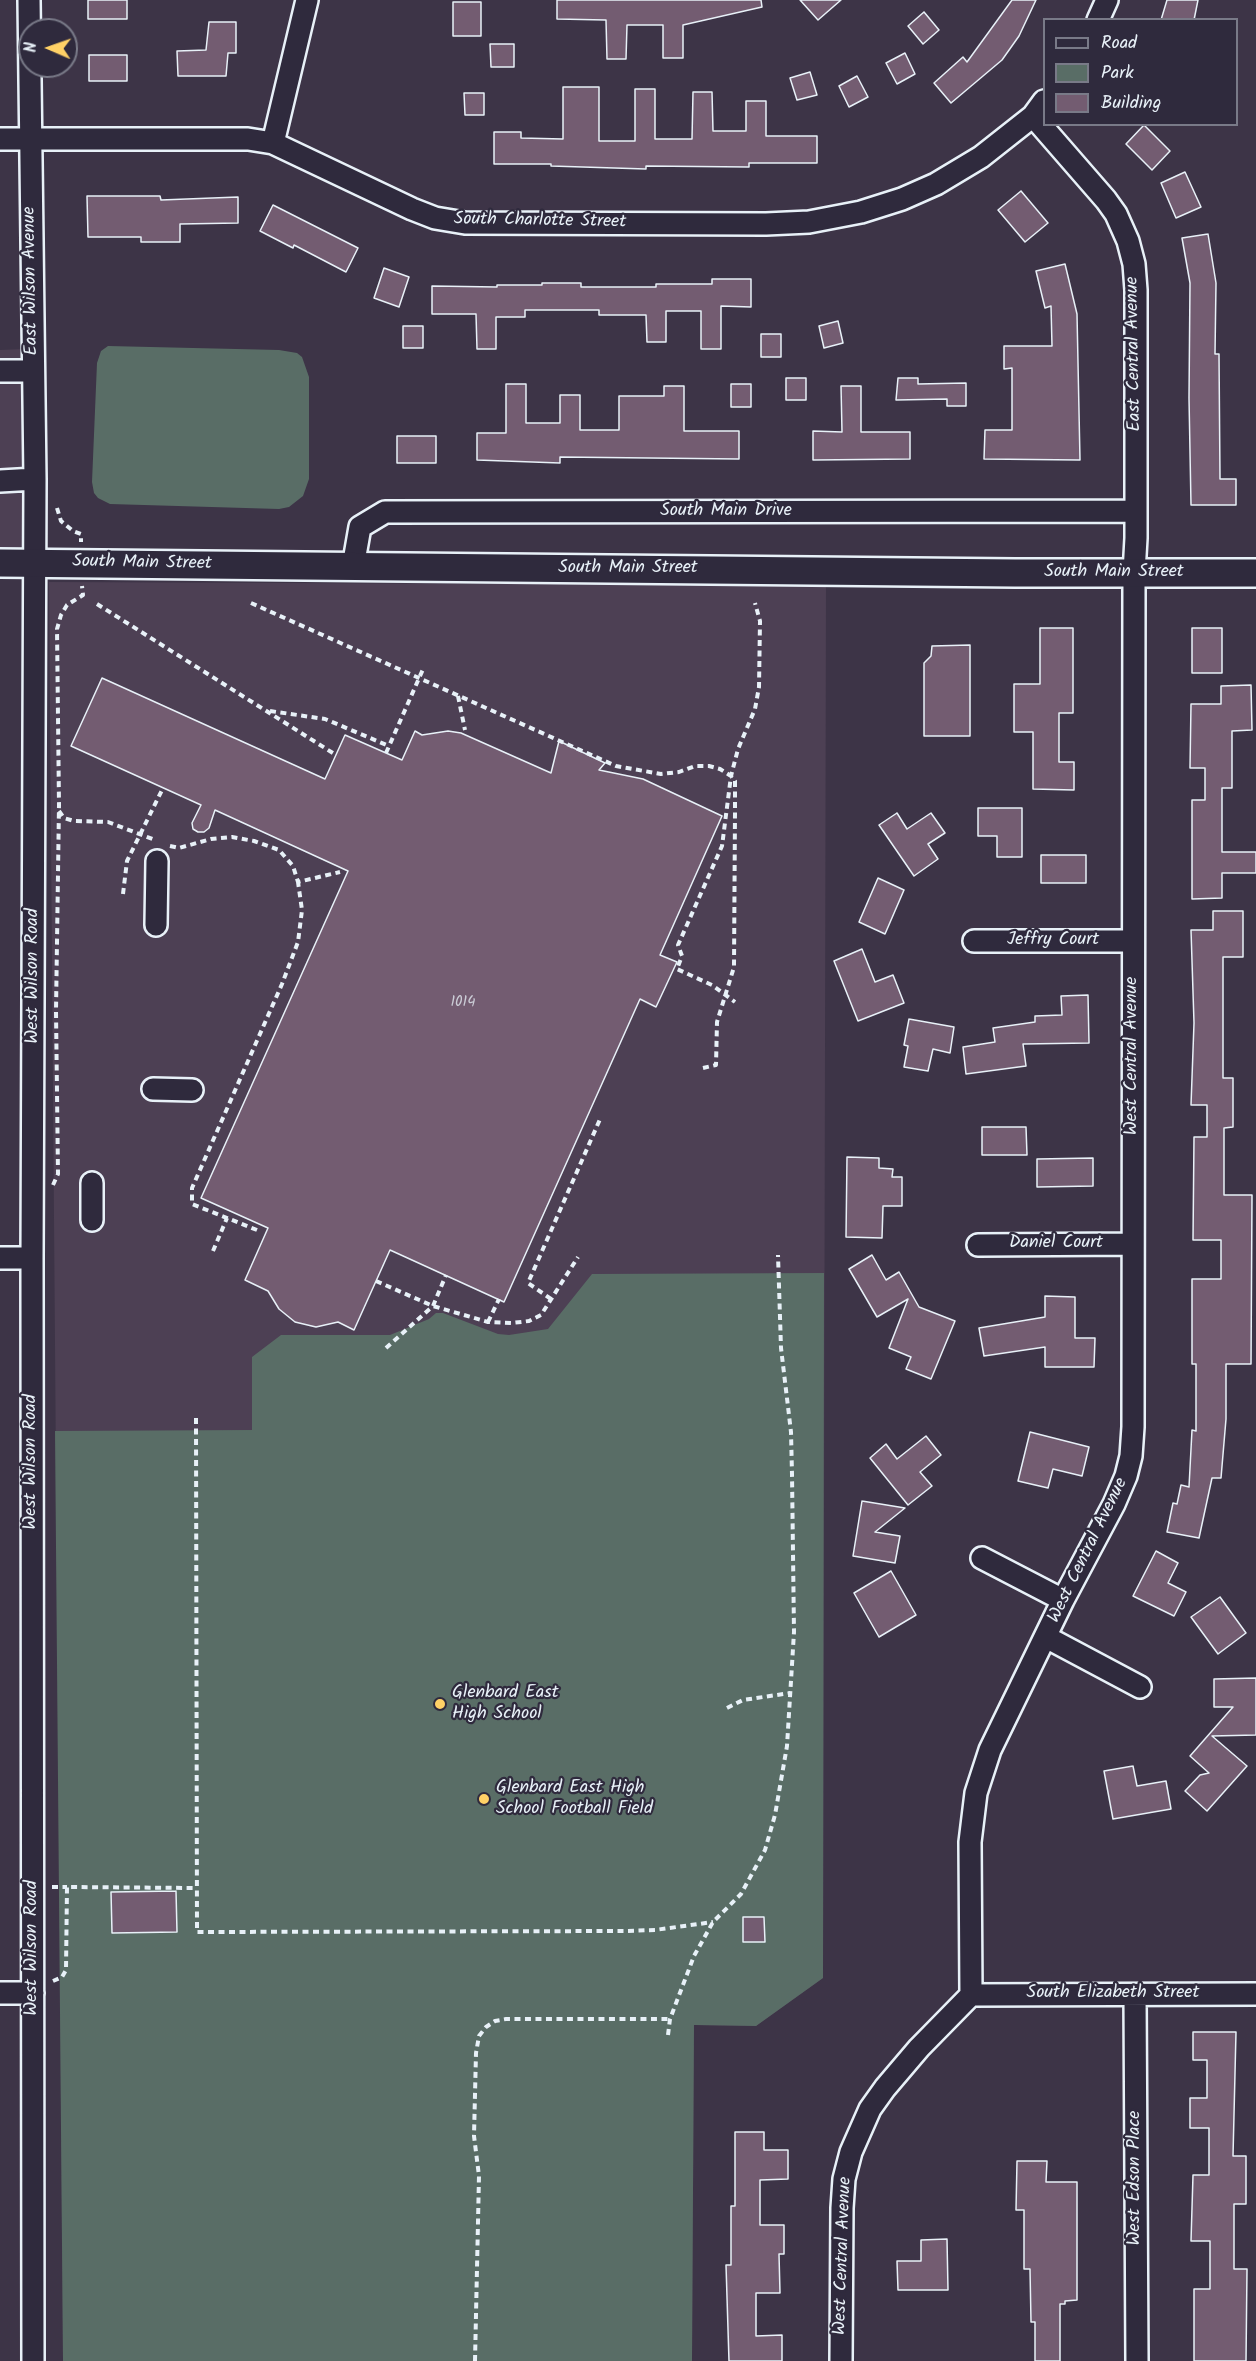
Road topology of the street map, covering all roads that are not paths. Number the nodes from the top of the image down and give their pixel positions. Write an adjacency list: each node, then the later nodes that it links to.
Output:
1 (29, 0): 8 (street, East Wilson Avenue)
2 (307, 0): 9 (street)
3 (1107, 0): 4 (street)
4 (1099, 18)
5 (1039, 109): 9 (street, South Charlotte Street)
6 (1052, 126): 14 (street, East Central Avenue)
7 (0, 139): 8 (street, South Charlotte Street)
8 (30, 139): 9 (street, South Charlotte Street); 11 (street, East Wilson Avenue)
9 (273, 143)
10 (0, 371): 11 (street)
11 (33, 371): 12 (street, East Wilson Avenue)
12 (35, 479): 13 (street); 16 (street, East Wilson Avenue)
13 (0, 481)
14 (1136, 511): 17 (street, South Main Drive); 18 (street, East Central Avenue)
15 (0, 563): 16 (main road, South Main Street)
16 (34, 563): 17 (main road, South Main Street); 31 (street, West Wilson Road)
17 (353, 567): 18 (main road, South Main Street)
18 (1134, 573): 19 (main road, South Main Street); 23 (street, West Central Avenue)
19 (1256, 573)
20 (157, 861): 21 (street)
21 (156, 925)
22 (974, 941): 23 (street, Jeffry Court)
23 (1133, 941): 28 (street, West Central Avenue)
24 (153, 1089): 25 (street)
25 (192, 1090)
26 (92, 1183): 27 (street)
27 (92, 1220)
28 (1133, 1244): 29 (street, Daniel Court); 33 (street, West Central Avenue)
29 (978, 1245)
30 (0, 1258): 31 (street)
31 (32, 1258): 36 (street, West Wilson Road)
32 (982, 1558): 33 (street)
33 (1063, 1600): 34 (street, West Central Avenue)
34 (1046, 1637): 35 (street); 39 (street, West Central Avenue)
35 (1140, 1687)
36 (42, 1988): 37 (street); 41 (street, West Wilson Road)
37 (0, 1993)
38 (1256, 1994): 40 (street, South Elizabeth Street)
39 (971, 1995): 40 (street, South Elizabeth Street); 42 (street, West Central Avenue)
40 (1135, 1995): 43 (street, West Edson Place)
41 (33, 2361)
42 (841, 2361)
43 (1137, 2361)

